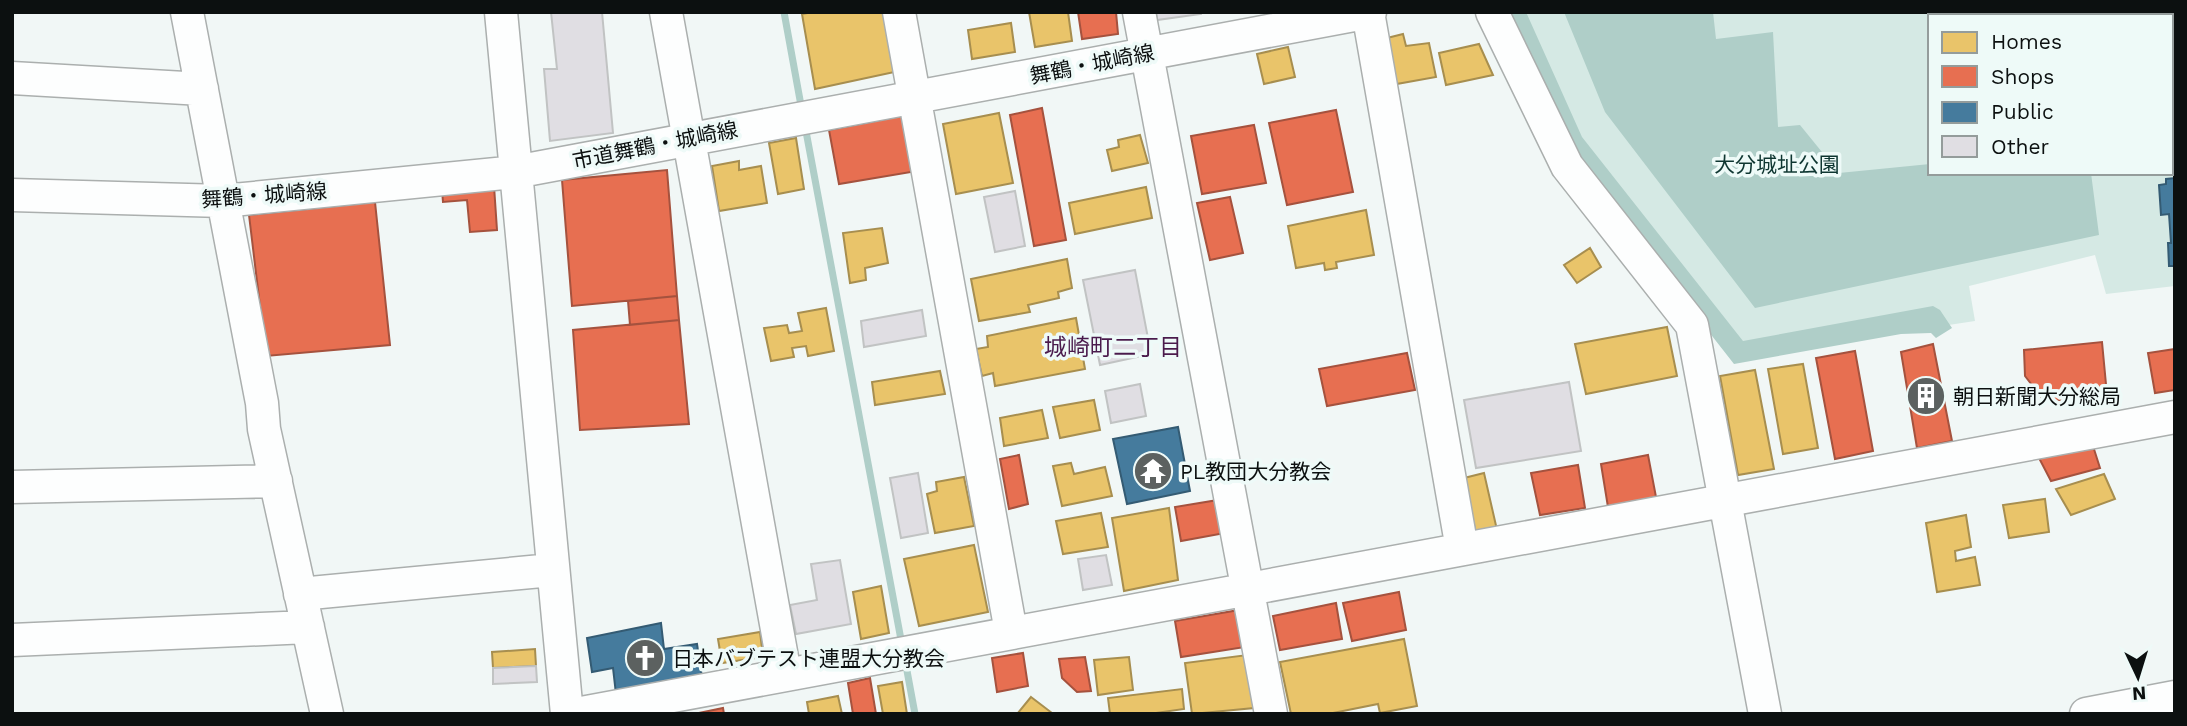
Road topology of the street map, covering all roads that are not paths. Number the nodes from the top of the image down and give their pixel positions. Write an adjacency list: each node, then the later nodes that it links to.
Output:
1 (187, 12): 10 (street)
2 (501, 12): 14 (street)
3 (666, 12): 13 (street)
4 (899, 12): 11 (street)
5 (1139, 12): 8 (street)
6 (1369, 12): 8 (street, 舞鶴・城崎線); 21 (street)
7 (1492, 12): 20 (street)
8 (1147, 54): 11 (street, 舞鶴・城崎線); 23 (street)
9 (12, 78): 10 (street)
10 (202, 89): 16 (street)
11 (914, 97): 12 (street, 舞鶴・城崎線); 26 (street)
12 (806, 117): 13 (street, 市道舞鶴・城崎線)
13 (689, 139): 14 (street, 市道舞鶴・城崎線); 28 (street)
14 (515, 172): 16 (street, 舞鶴・城崎線); 22 (street)
15 (12, 195): 16 (street, 舞鶴・城崎線)
16 (223, 201): 18 (street)
17 (2175, 416): 20 (street)
18 (276, 481): 19 (street); 24 (street)
19 (12, 487)
20 (1724, 500): 21 (street); 34 (street)
21 (1462, 549): 23 (street)
22 (552, 570): 24 (street); 31 (street)
23 (1247, 588): 26 (street); 33 (street)
24 (300, 594): 25 (street)
25 (308, 627): 27 (street); 30 (street)
26 (1011, 632): 28 (street)
27 (12, 640)
28 (785, 674): 32 (street)
29 (2175, 697): 35 (street)
30 (327, 714)
31 (566, 714)
32 (576, 714)
33 (1271, 714)
34 (1765, 714)
35 (2086, 714)

